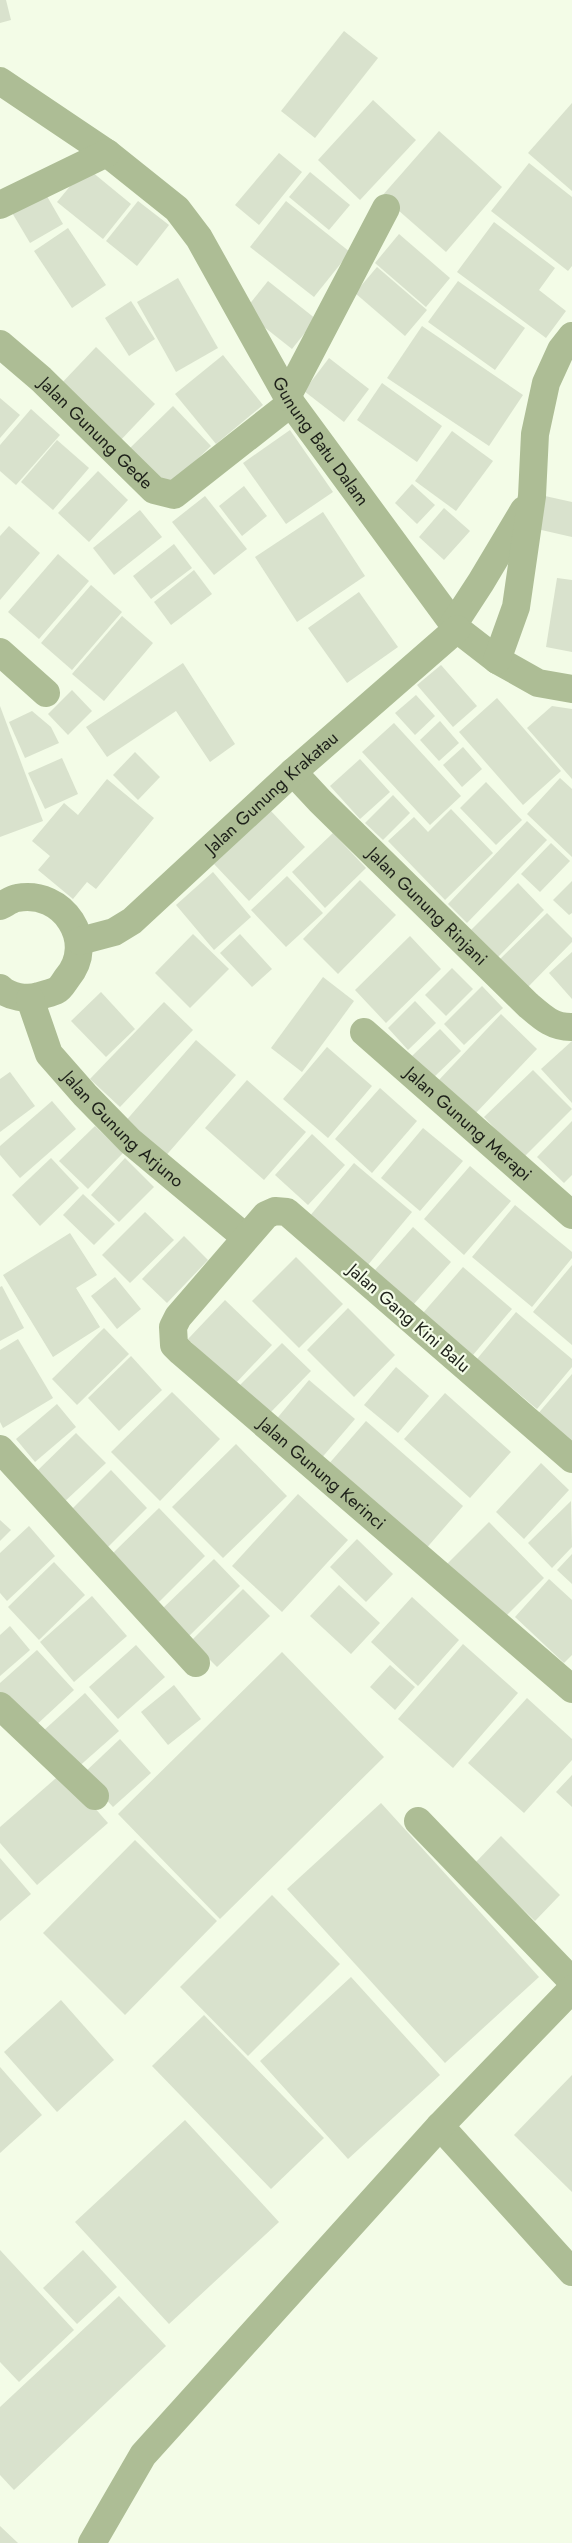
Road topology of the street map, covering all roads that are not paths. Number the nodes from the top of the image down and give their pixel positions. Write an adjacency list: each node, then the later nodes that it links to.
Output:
1 (0, 80): 2 (street, Gunung Batu Dalam)
2 (107, 153): 3 (street); 7 (street, Gunung Batu Dalam)
3 (0, 205)
4 (386, 208): 7 (street)
5 (572, 336): 8 (street)
6 (0, 344): 7 (street, Jalan Gunung Gede)
7 (289, 400): 9 (street, Gunung Batu Dalam)
8 (532, 496): 9 (street, Jalan Gunung Krakatau); 11 (street)
9 (455, 627): 11 (street, Gunung Batu Dalam); 14 (street, Jalan Gunung Krakatau)
10 (0, 652): 13 (street)
11 (497, 660): 12 (street, Gunung Batu Dalam)
12 (572, 689)
13 (46, 693)
14 (293, 772): 16 (street, Jalan Gunung Krakatau); 19 (street, Jalan Gunung Rinjani)
15 (0, 906): 16 (street)
16 (80, 941): 18 (street)
17 (0, 988): 18 (street)
18 (30, 999): 22 (street, Jalan Gunung Arjuno)
19 (571, 1027)
20 (364, 1032): 21 (street, Jalan Gunung Merapi)
21 (572, 1215)
22 (245, 1237): 24 (street, Jalan Gang Kini Balu); 26 (street, Jalan Gunung Kerinci)
23 (1, 1451): 25 (street)
24 (572, 1459)
25 (196, 1663)
26 (572, 1689)
27 (2, 1711): 28 (street)
28 (95, 1796)
29 (418, 1821): 30 (street)
30 (572, 1981)
31 (572, 1989): 32 (street)
32 (440, 2126): 33 (street); 34 (street)
33 (572, 2272)
34 (92, 2543)

